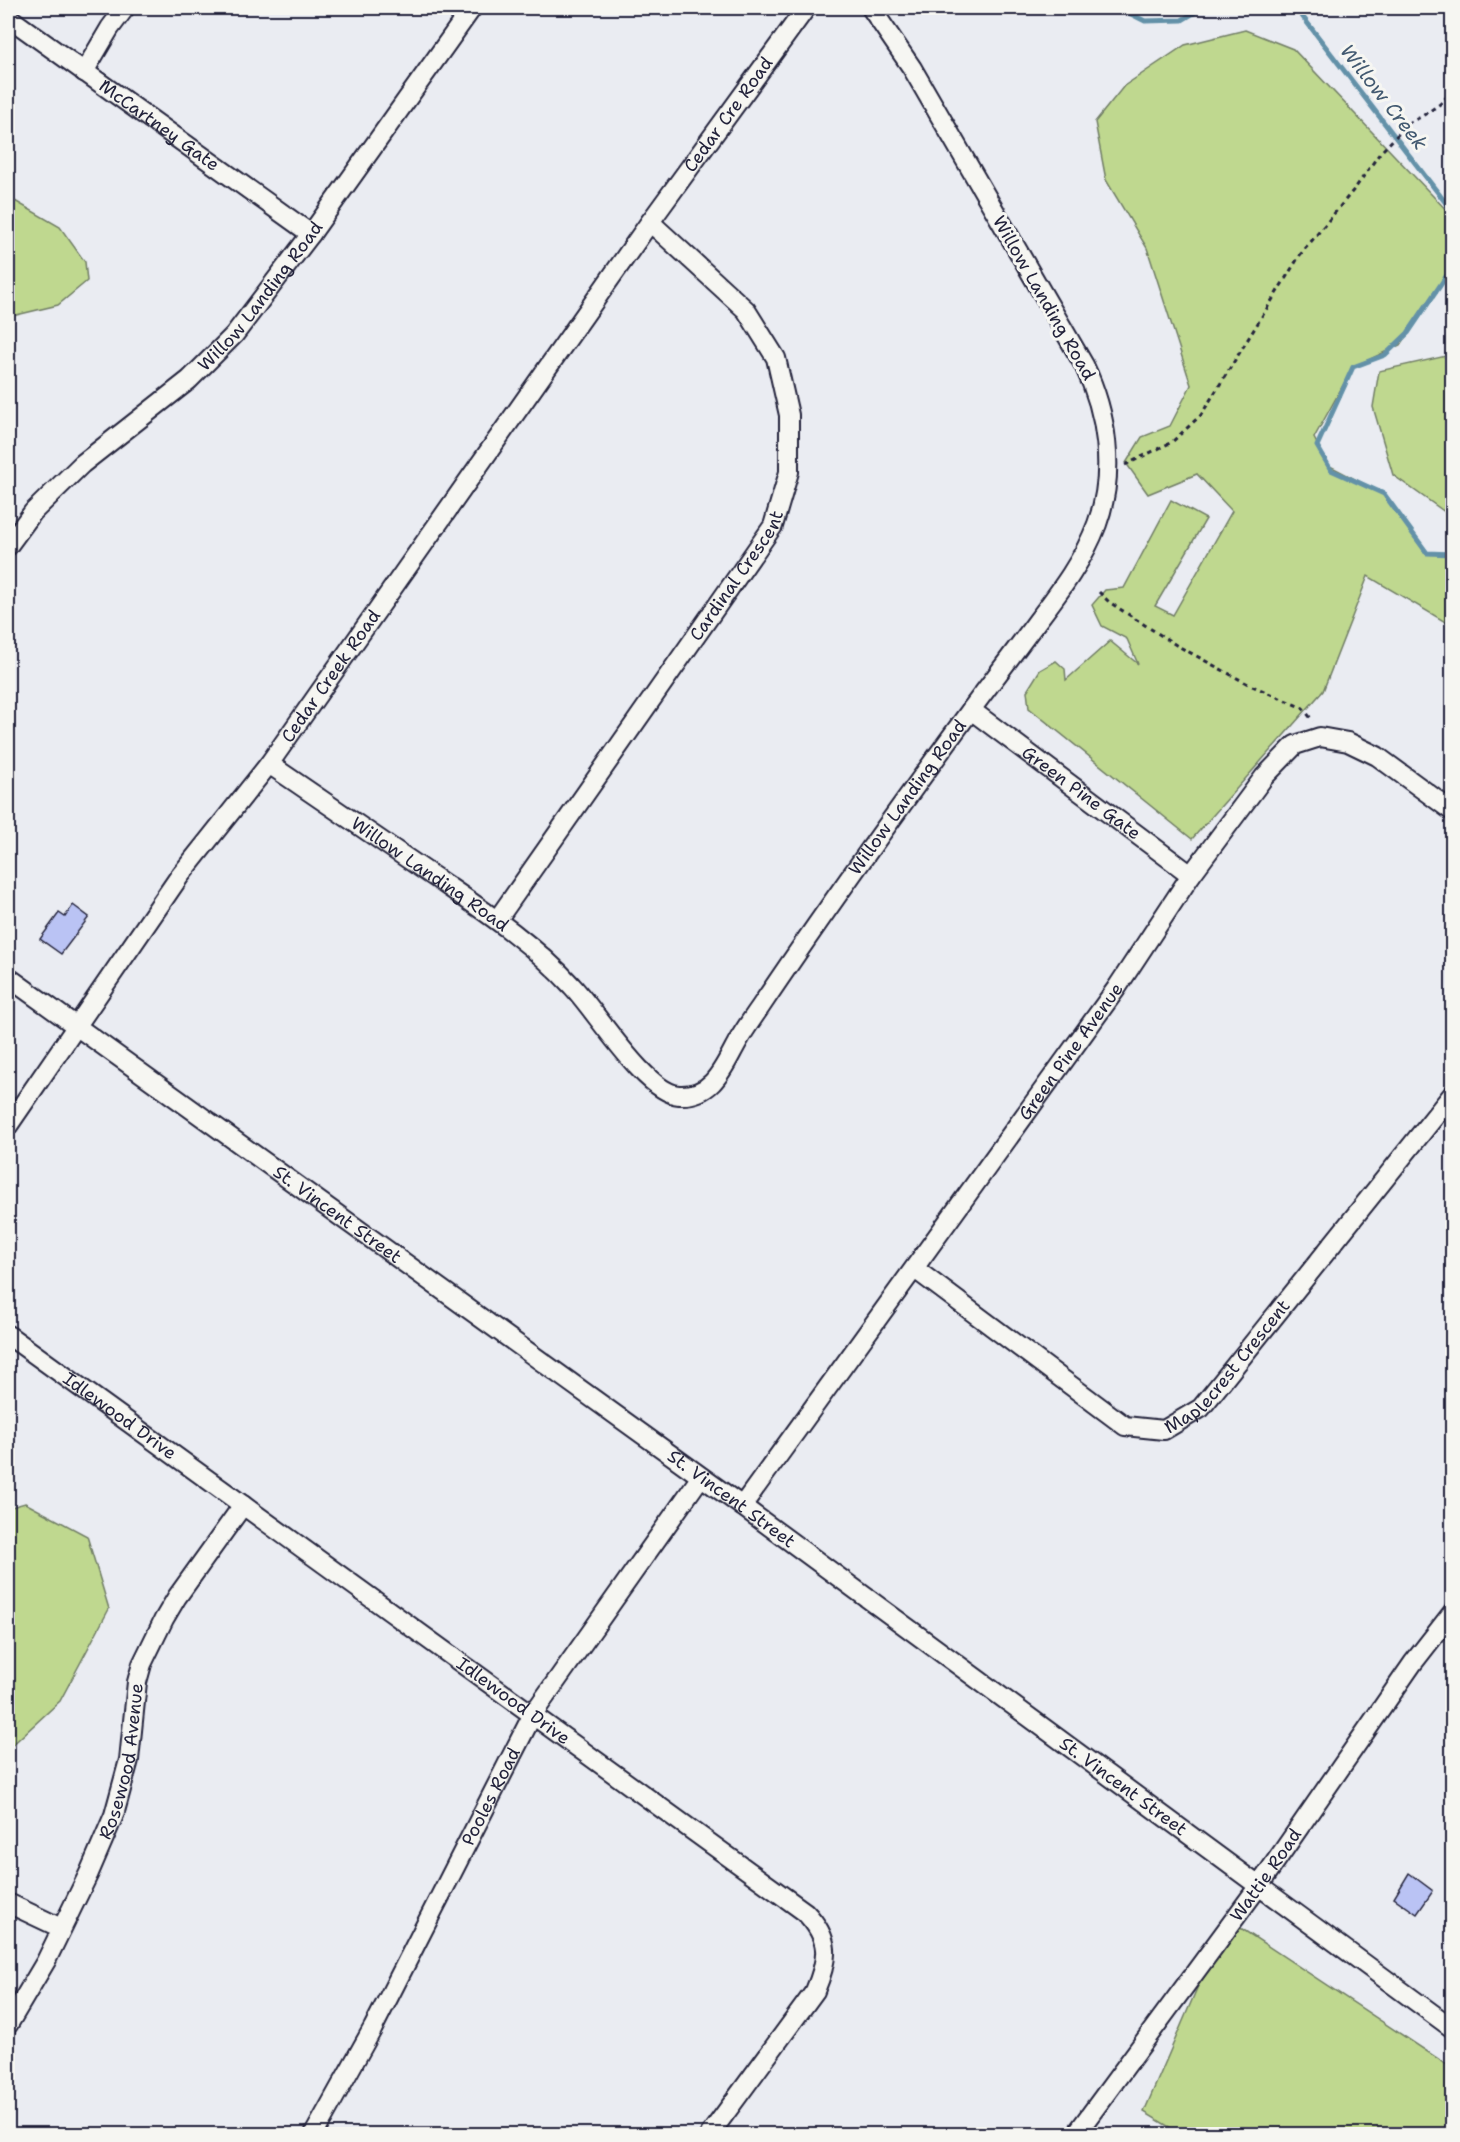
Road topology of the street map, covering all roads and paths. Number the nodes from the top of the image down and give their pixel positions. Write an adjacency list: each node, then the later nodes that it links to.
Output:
1 (125, 8): 6 (street)
2 (472, 8): 9 (street, Willow Landing Road)
3 (806, 8): 8 (street, Cedar Cre Road)
4 (871, 8): 10 (street, Willow Landing Road)
5 (8, 17): 6 (street, McCartney Gate)
6 (84, 72): 9 (street, McCartney Gate)
7 (1452, 91): 10 (path)
8 (650, 222): 15 (street, Cedar Creek Road); 18 (street, Cardinal Crescent)
9 (311, 234): 11 (street, Willow Landing Road)
10 (1107, 472): 13 (street, Willow Landing Road)
11 (8, 546)
12 (1099, 592): 14 (path)
13 (971, 710): 17 (street, Green Pine Gate); 18 (street, Willow Landing Road)
14 (1320, 736): 16 (street); 17 (street, Green Pine Avenue)
15 (269, 764): 18 (street, Willow Landing Road); 20 (street, Cedar Creek Road)
16 (1452, 811)
17 (1191, 875): 23 (street, Green Pine Avenue)
18 (497, 920)
19 (8, 977): 20 (street, St. Vincent Street)
20 (76, 1028): 22 (street, Cedar Creek Road); 25 (street, St. Vincent Street)
21 (1452, 1095): 23 (street, Maplecrest Crescent)
22 (8, 1126)
23 (915, 1269): 27 (street, Green Pine Avenue)
24 (8, 1335): 26 (street, Idlewood Drive)
25 (700, 1478): 27 (street, St. Vincent Street); 29 (street, Pooles Road)
26 (243, 1505): 29 (street, Idlewood Drive); 32 (street, Rosewood Avenue)
27 (742, 1506): 30 (street, St. Vincent Street)
28 (1452, 1614): 30 (street, Wattie Road)
29 (533, 1714): 35 (street, Pooles Road); 36 (street, Idlewood Drive)
30 (1258, 1887): 34 (street, St. Vincent Street); 37 (street, Wattie Road)
31 (8, 1903): 32 (street)
32 (61, 1929): 33 (street, Rosewood Avenue)
33 (8, 2025)
34 (1452, 2028)
35 (314, 2134)
36 (710, 2134)
37 (1076, 2134)

